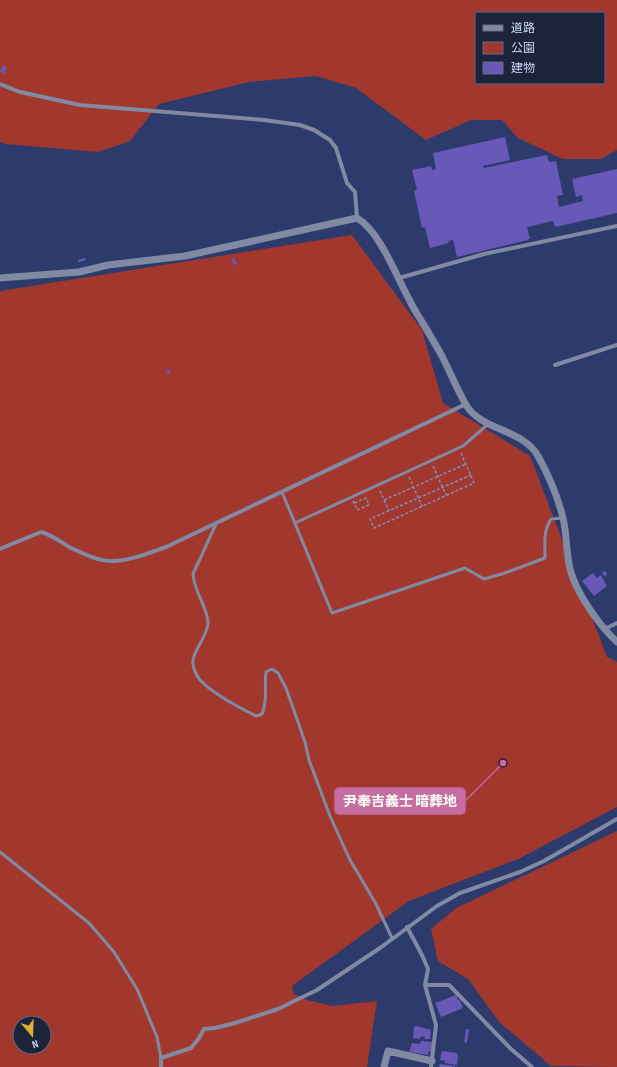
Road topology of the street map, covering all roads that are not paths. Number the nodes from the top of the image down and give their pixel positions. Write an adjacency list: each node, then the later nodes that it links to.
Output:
1 (0, 84): 2 (street)
2 (357, 218): 4 (street); 5 (street)
3 (617, 226): 5 (street)
4 (0, 278)
5 (399, 278): 8 (street)
6 (617, 344): 7 (street)
7 (554, 364)
8 (466, 404): 9 (street); 10 (street)
9 (488, 423): 11 (street); 12 (lane)
10 (282, 492): 12 (lane); 13 (street)
11 (563, 518): 12 (lane); 16 (street)
12 (295, 523)
13 (216, 524): 14 (street); 21 (lane)
14 (0, 549)
15 (617, 623): 16 (street)
16 (605, 629): 17 (street)
17 (617, 642)
18 (617, 819): 20 (street)
19 (0, 852): 23 (lane)
20 (407, 927): 21 (street); 22 (street)
21 (392, 938): 23 (street)
22 (425, 985): 24 (street); 27 (street)
23 (161, 1058): 25 (street)
24 (431, 1064): 26 (street)
25 (161, 1067)
26 (384, 1067)
27 (532, 1067)

